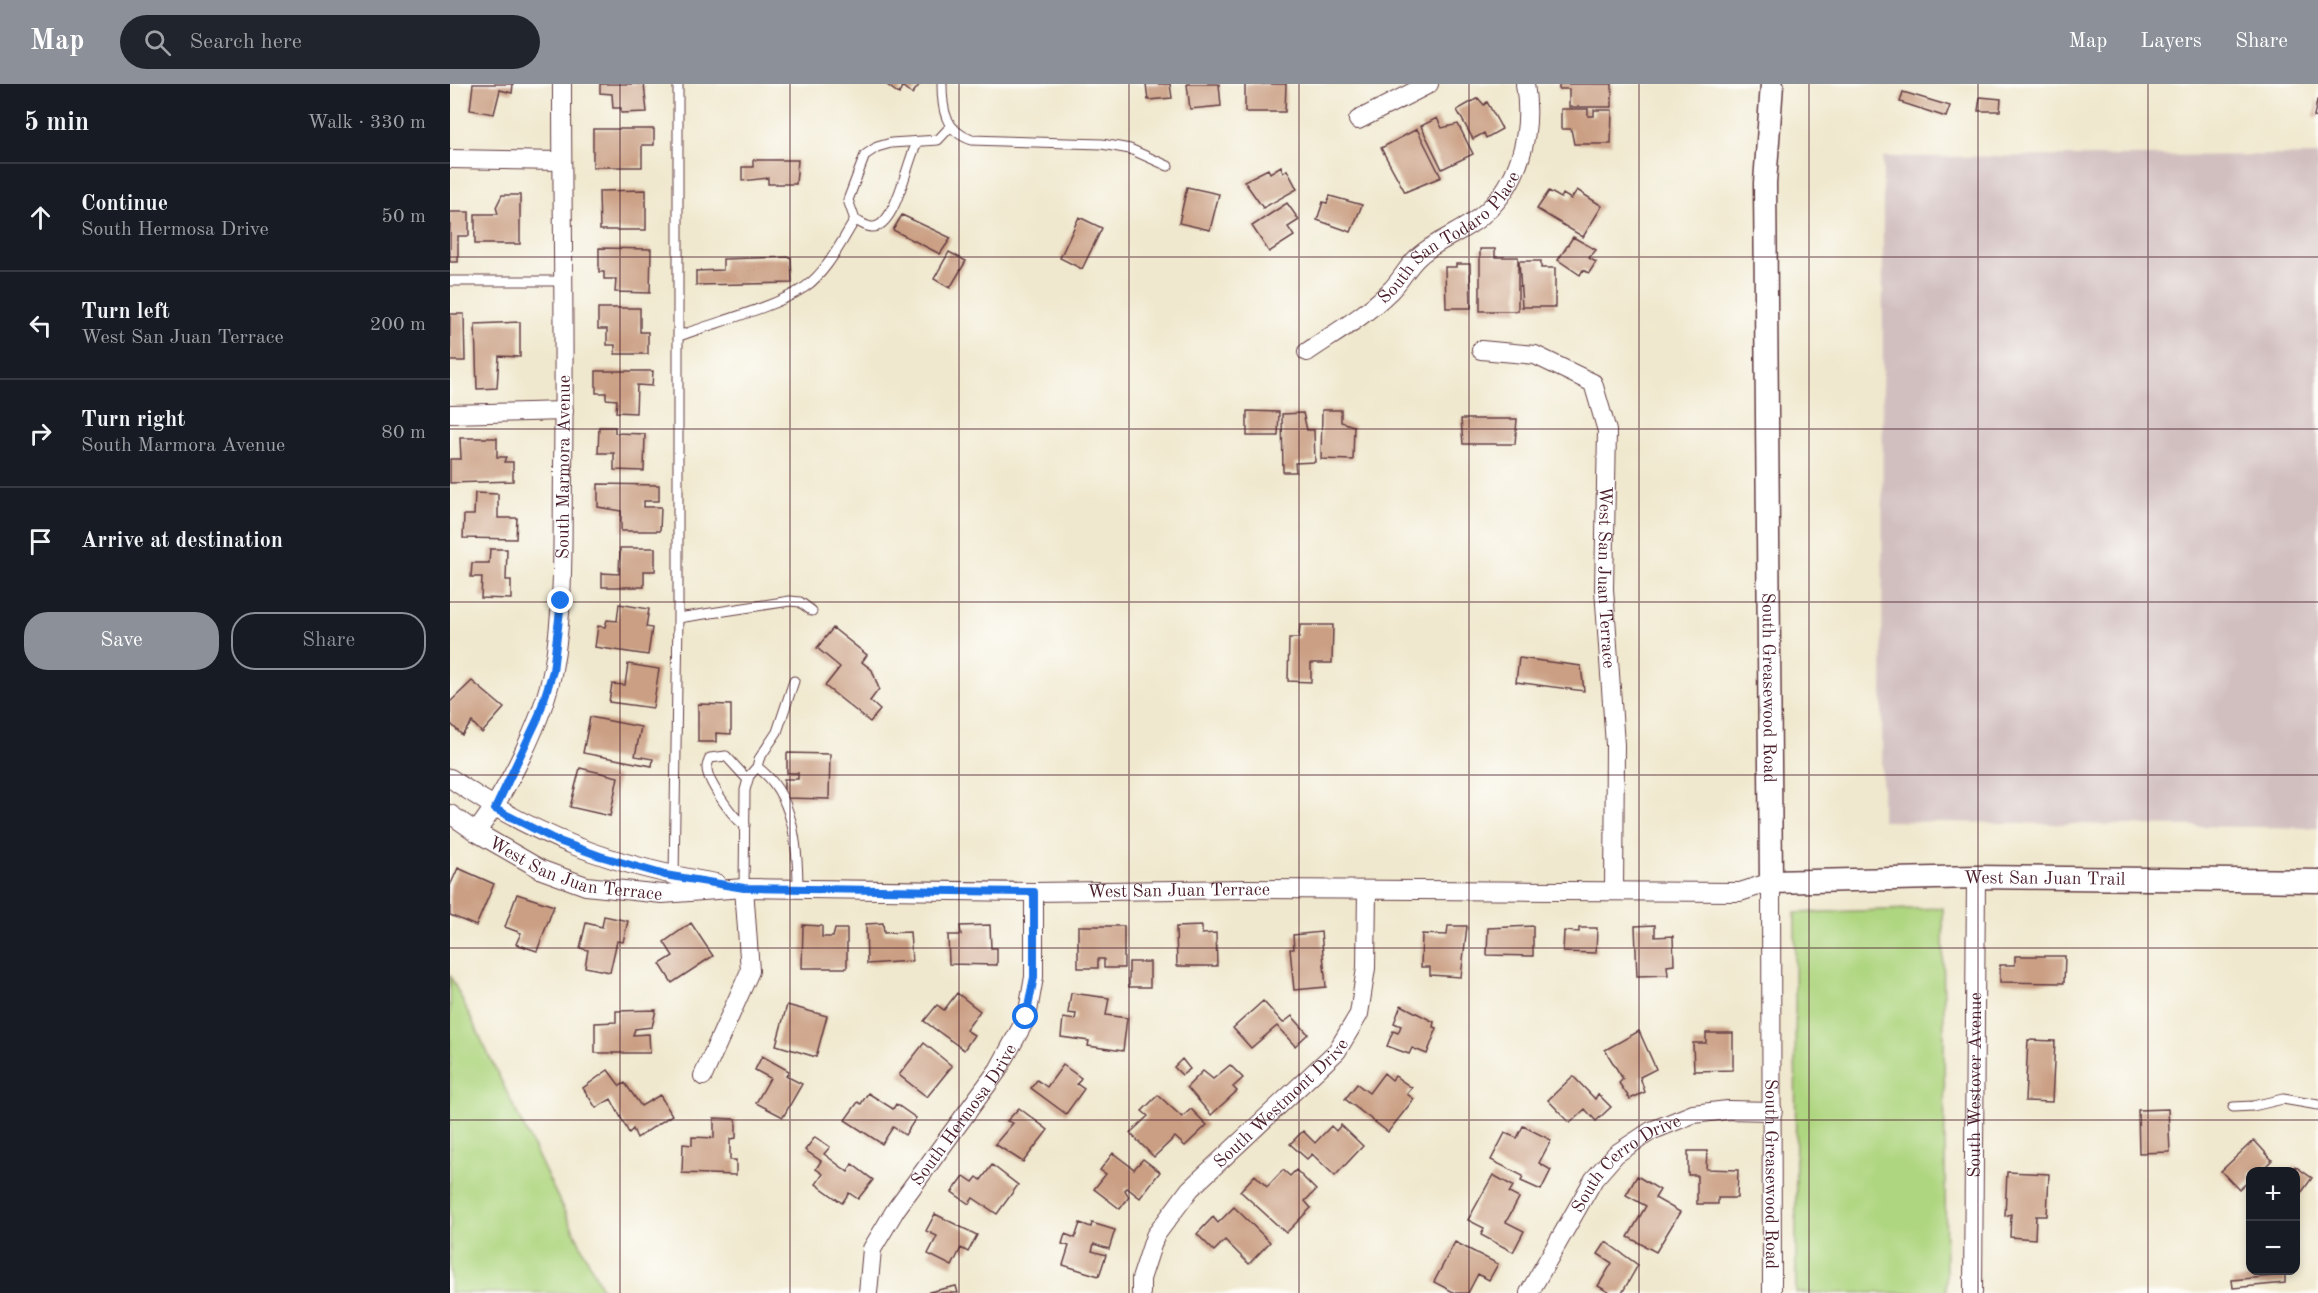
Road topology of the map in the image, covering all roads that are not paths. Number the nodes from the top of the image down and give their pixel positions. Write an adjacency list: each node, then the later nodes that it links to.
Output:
1 (562, 84): 11 (street, South Marmora Avenue)
2 (678, 84): 16 (lane)
3 (942, 84): 8 (lane)
4 (1429, 84): 7 (street)
5 (1525, 84): 18 (street, South San Todaro Place)
6 (1772, 84): 34 (street, South Greasewood Road)
7 (1358, 120)
8 (951, 126): 9 (lane); 12 (lane)
9 (917, 143): 13 (lane); 13 (lane)
10 (450, 159): 11 (street)
11 (562, 161): 15 (street, South Marmora Avenue)
12 (1168, 166)
13 (855, 220): 16 (lane)
14 (450, 280): 15 (lane)
15 (563, 281): 19 (street, South Marmora Avenue)
16 (680, 336): 22 (lane)
17 (1481, 350): 38 (street, West San Juan Terrace)
18 (1307, 352)
19 (564, 411): 20 (street); 27 (street, South Marmora Avenue)
20 (450, 414)
21 (812, 611): 22 (lane)
22 (678, 618): 31 (lane)
23 (794, 681): 24 (lane)
24 (757, 767): 26 (lane); 36 (lane)
25 (450, 778): 27 (street, West San Juan Terrace)
26 (748, 780): 29 (lane); 29 (lane)
27 (495, 809): 30 (street, South Marmora Avenue); 31 (street, West San Juan Terrace)
28 (450, 814): 30 (street, West San Juan Terrace)
29 (745, 825): 35 (lane)
30 (476, 832): 35 (street, West San Juan Terrace)
31 (674, 877): 35 (street, West San Juan Terrace)
32 (1976, 877): 33 (street, West San Juan Trail); 34 (street, West San Juan Trail); 48 (street, South Westover Avenue)
33 (2318, 880)
34 (1771, 882): 38 (street, West San Juan Terrace); 43 (street, South Greasewood Road)
35 (744, 888): 36 (street, West San Juan Terrace); 40 (street)
36 (798, 890): 39 (street, West San Juan Terrace)
37 (1367, 890): 38 (street, West San Juan Terrace); 39 (street, West San Juan Terrace); 45 (street, South Westmont Drive)
38 (1614, 891)
39 (1034, 892): 44 (street, South Hermosa Drive)
40 (703, 1076)
41 (2318, 1105): 42 (lane)
42 (2233, 1107)
43 (1773, 1111): 46 (street, South Cerro Drive); 47 (street, South Greasewood Road)
44 (868, 1293)
45 (1141, 1293)
46 (1529, 1293)
47 (1772, 1293)
48 (1973, 1293)

